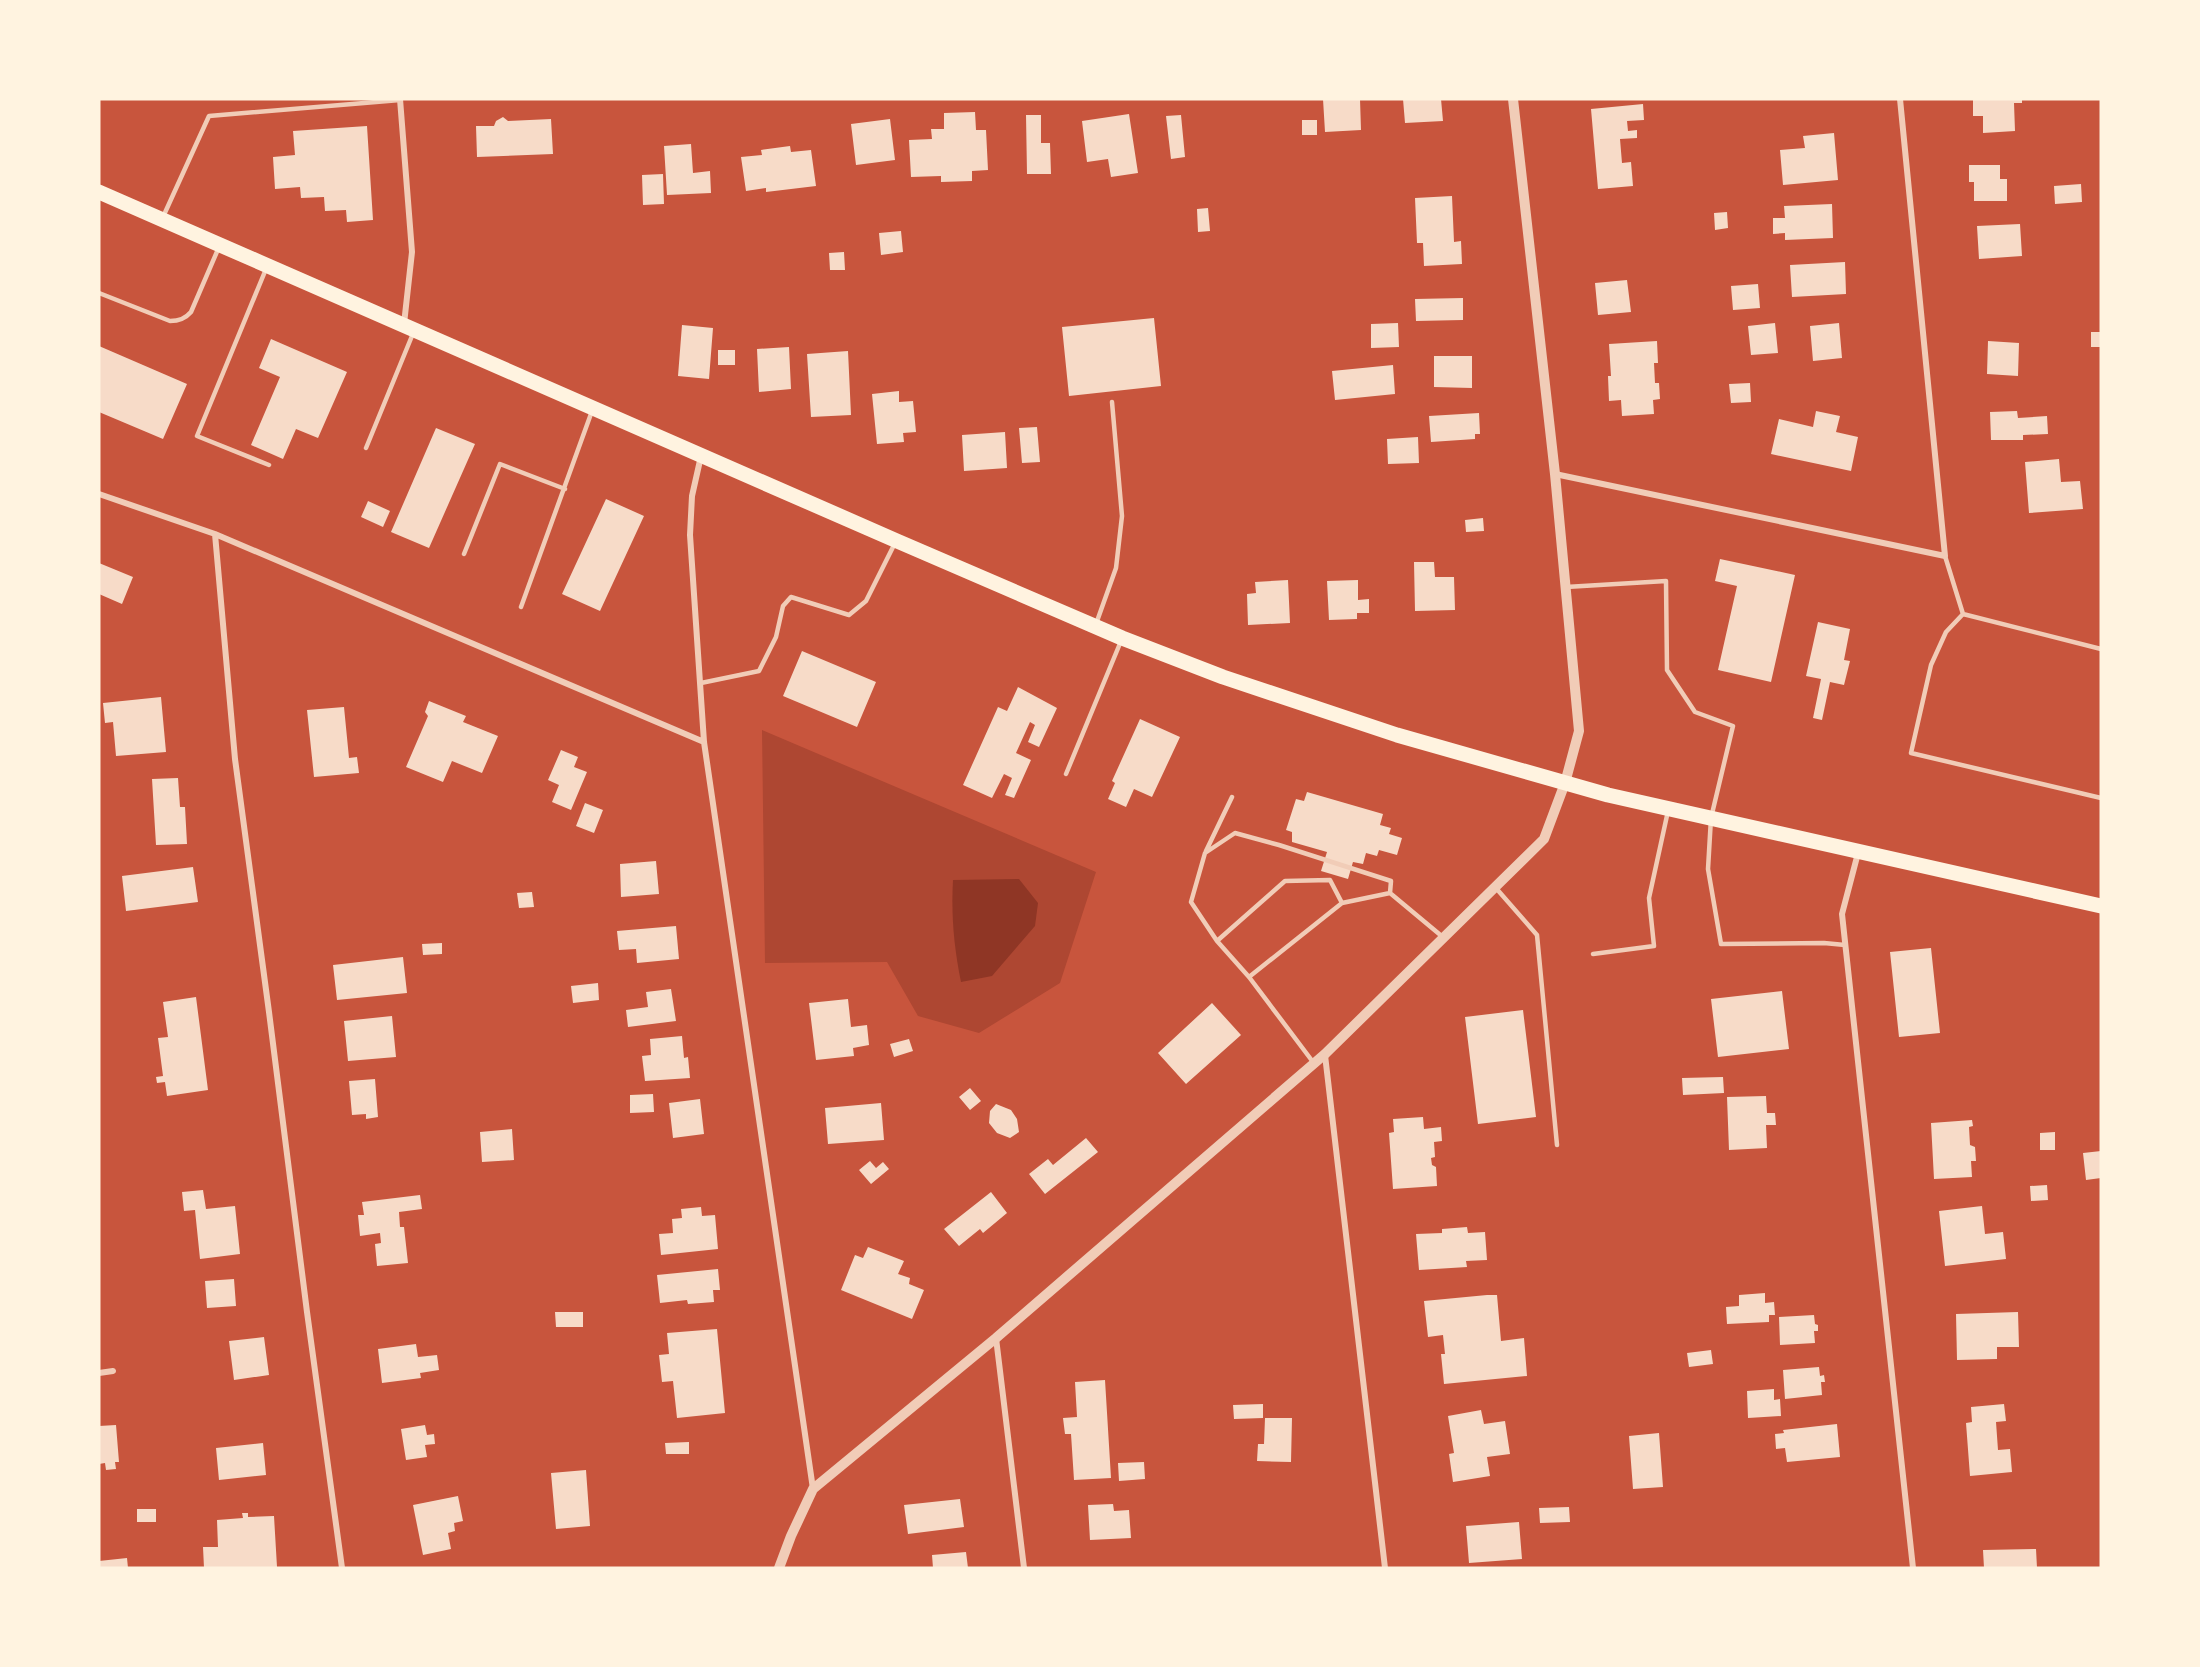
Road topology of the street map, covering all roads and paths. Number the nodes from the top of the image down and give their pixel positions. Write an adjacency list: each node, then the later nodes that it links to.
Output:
1 (400, 99): 5 (lane); 9 (street)
2 (1513, 99): 15 (street)
3 (1900, 99): 21 (street)
4 (99, 192): 5 (main road)
5 (162, 220): 6 (main road)
6 (220, 246): 7 (main road); 8 (lane)
7 (267, 266): 9 (main road); 14 (lane)
8 (99, 293)
9 (409, 327): 11 (main road); 12 (lane)
10 (1112, 402): 25 (lane)
11 (593, 408): 13 (main road); 16 (lane)
12 (366, 448)
13 (701, 456): 19 (main road); 28 (street)
14 (269, 465)
15 (1555, 474): 21 (street); 22 (street)
16 (565, 489): 20 (lane); 23 (lane)
17 (99, 494): 18 (street)
18 (215, 534): 29 (street); 54 (street)
19 (897, 541): 25 (main road); 28 (lane)
20 (464, 554)
21 (1946, 556): 24 (lane)
22 (1566, 587): 31 (street); 35 (lane)
23 (521, 607)
24 (1963, 614): 27 (lane); 33 (lane)
25 (1095, 626): 26 (main road)
26 (1122, 638): 30 (lane); 31 (main road)
27 (2101, 649)
28 (701, 683): 29 (street)
29 (704, 742): 53 (street)
30 (1066, 774)
31 (1565, 783): 34 (main road); 38 (street)
32 (1232, 797): 37 (lane)
33 (2101, 798)
34 (1668, 808): 35 (main road); 45 (lane)
35 (1711, 818): 36 (main road); 44 (lane)
36 (1858, 852): 41 (main road); 44 (street)
37 (1205, 853): 39 (lane); 43 (lane)
38 (1495, 887): 42 (street); 49 (lane)
39 (1390, 893): 40 (lane); 42 (lane)
40 (1342, 903): 43 (lane); 46 (lane)
41 (2101, 906)
42 (1444, 938): 47 (street)
43 (1217, 940): 46 (lane)
44 (1845, 945): 58 (street)
45 (1593, 954)
46 (1249, 977): 48 (lane)
47 (1325, 1054): 48 (street); 57 (street)
48 (1314, 1064): 50 (street)
49 (1557, 1145)
50 (996, 1338): 53 (street); 56 (street)
51 (113, 1371): 52 (street)
52 (99, 1373)
53 (813, 1489): 55 (street)
54 (342, 1568)
55 (779, 1568)
56 (1024, 1568)
57 (1384, 1568)
58 (1913, 1568)

